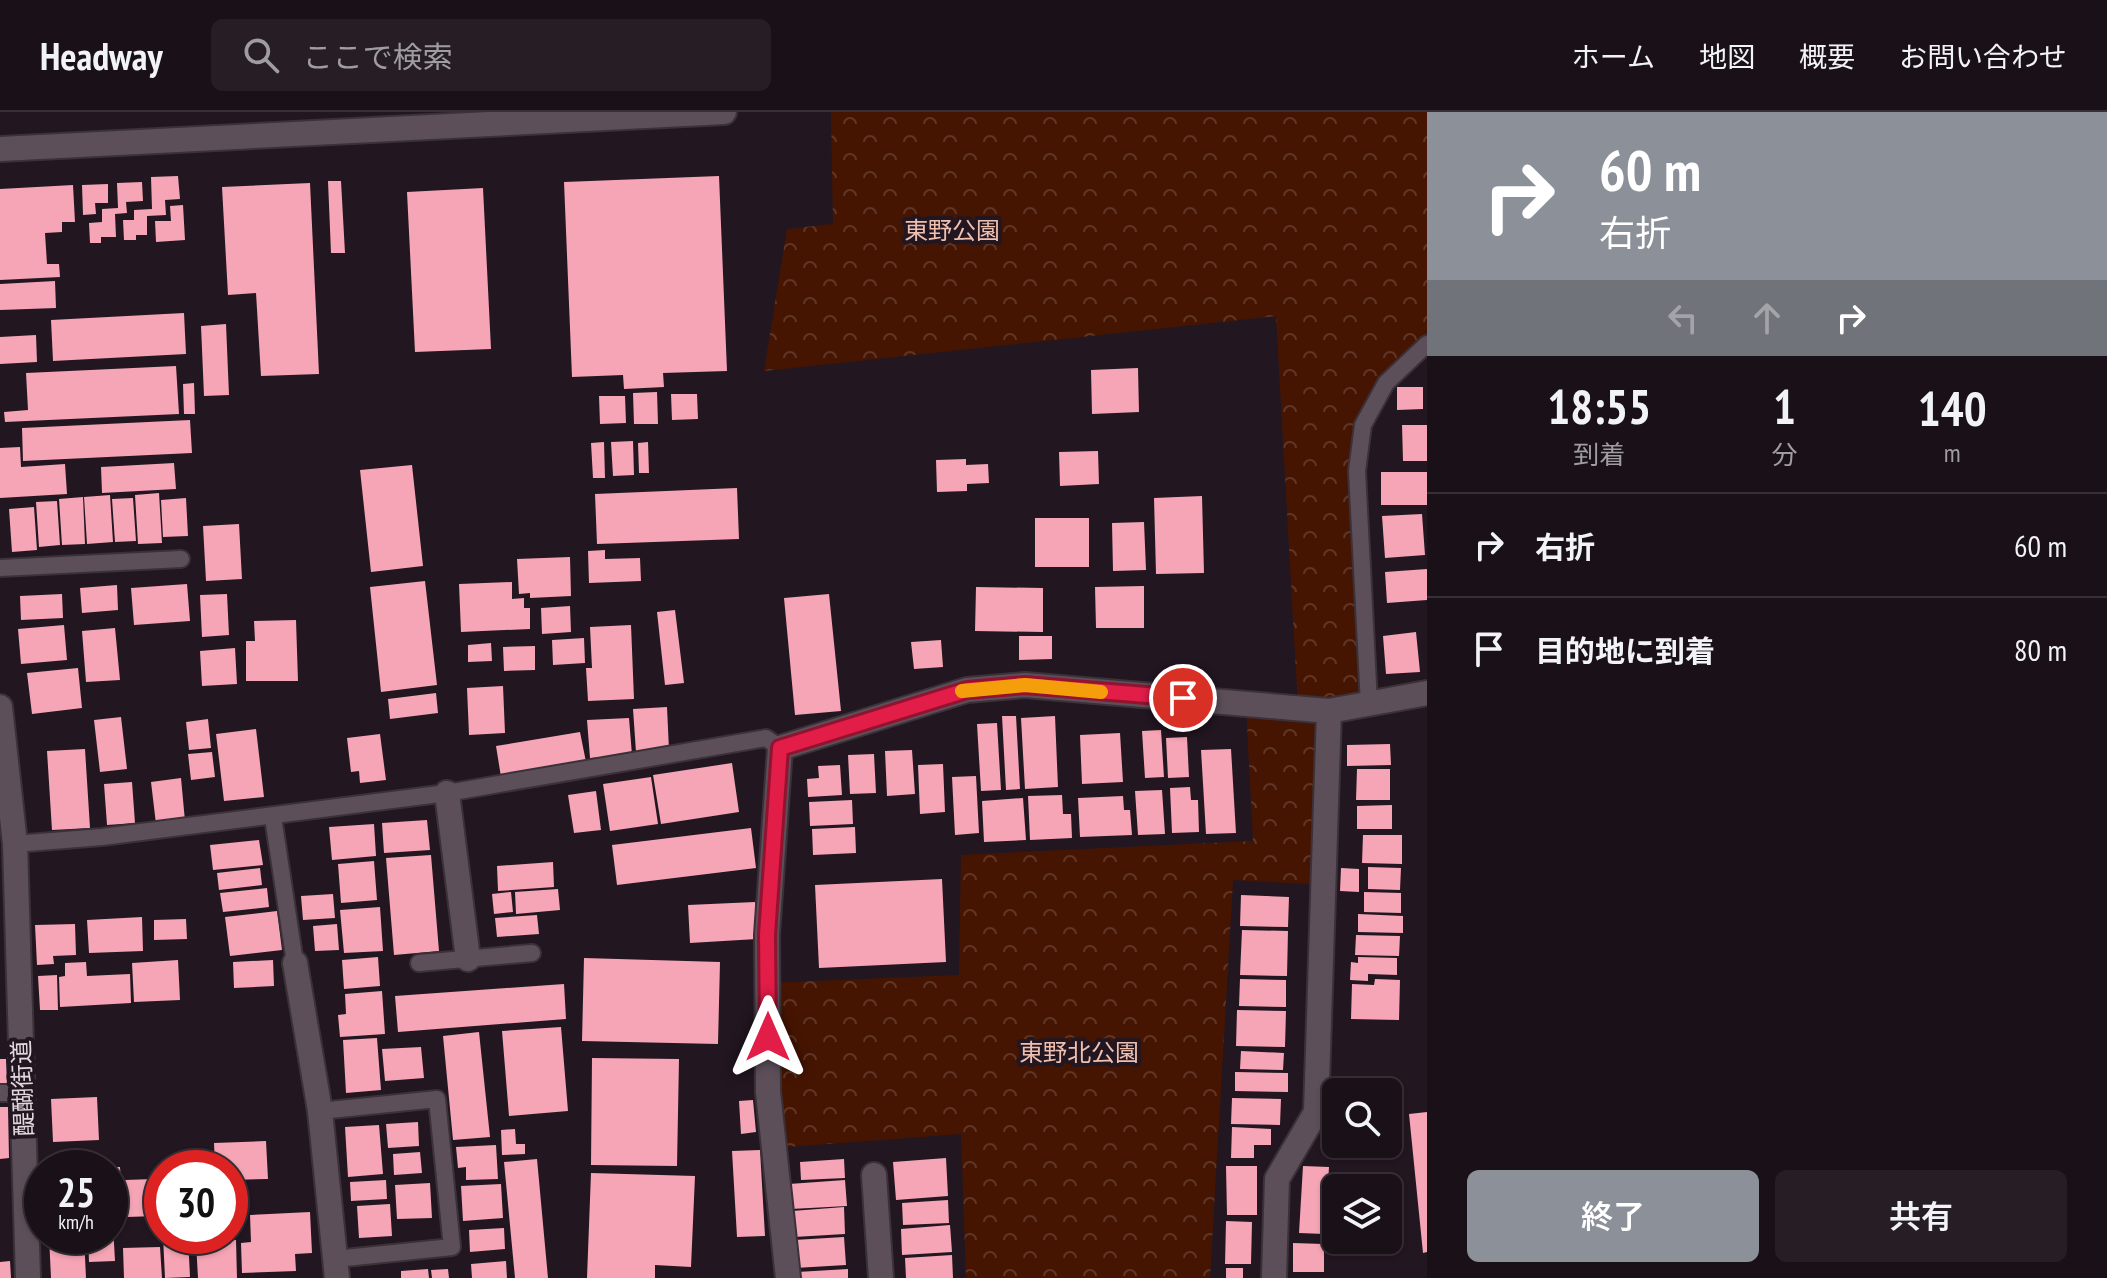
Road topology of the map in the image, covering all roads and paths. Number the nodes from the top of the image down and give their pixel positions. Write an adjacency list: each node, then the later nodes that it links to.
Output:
1 (724, 112): 2 (street)
2 (523, 118): 3 (street)
3 (0, 149)
4 (1427, 344): 8 (lane)
5 (181, 559): 6 (lane)
6 (0, 568)
7 (1427, 693): 8 (street)
8 (1369, 704): 10 (street)
9 (0, 707): 14 (street, 醍醐街道)
10 (1329, 711): 11 (street); 26 (street)
11 (780, 748): 12 (lane); 24 (street)
12 (447, 793): 13 (lane); 16 (street)
13 (273, 817): 14 (lane); 17 (lane)
14 (8, 845): 19 (street, 醍醐街道)
15 (532, 953): 16 (lane)
16 (468, 959): 18 (lane)
17 (295, 963): 20 (street)
18 (419, 963)
19 (12, 1093): 23 (street, 醍醐街道)
20 (320, 1111): 22 (street); 22 (lane)
21 (874, 1175): 25 (street)
22 (336, 1268)
23 (28, 1278)
24 (788, 1278)
25 (881, 1278)
26 (1274, 1278)

